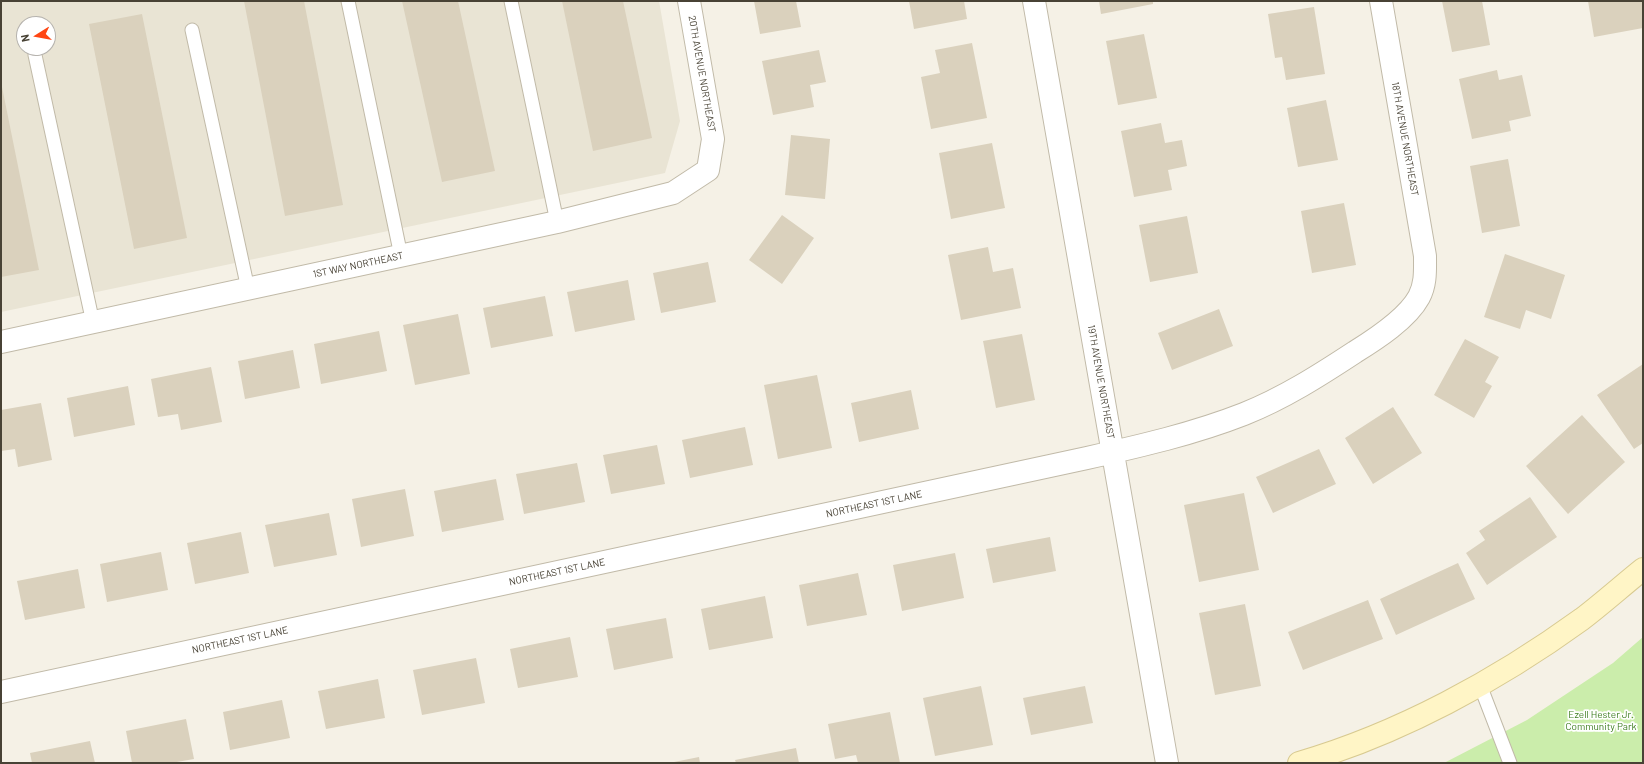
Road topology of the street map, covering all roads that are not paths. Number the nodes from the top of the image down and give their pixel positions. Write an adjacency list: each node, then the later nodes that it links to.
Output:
1 (348, 1): 10 (lane)
2 (511, 1): 9 (lane)
3 (689, 1): 8 (street, 20TH AVENUE NORTHEAST)
4 (1034, 1): 14 (street, 19TH AVENUE NORTHEAST)
5 (1381, 1): 14 (street, 18TH AVENUE NORTHEAST)
6 (192, 30): 11 (lane)
7 (35, 56): 12 (lane)
8 (708, 170): 9 (street, 1ST WAY NORTHEAST)
9 (557, 222): 10 (street, 1ST WAY NORTHEAST)
10 (401, 256): 11 (street, 1ST WAY NORTHEAST)
11 (248, 289): 12 (street, 1ST WAY NORTHEAST)
12 (93, 323): 13 (street, 1ST WAY NORTHEAST)
13 (1, 342)
14 (1113, 452): 17 (street, NORTHEAST 1ST LANE); 18 (street, 19TH AVENUE NORTHEAST)
15 (1643, 569): 16 (street)
16 (1480, 685): 19 (street); 20 (lane)
17 (1, 692)
18 (1167, 763)
19 (1299, 763)
20 (1510, 763)

